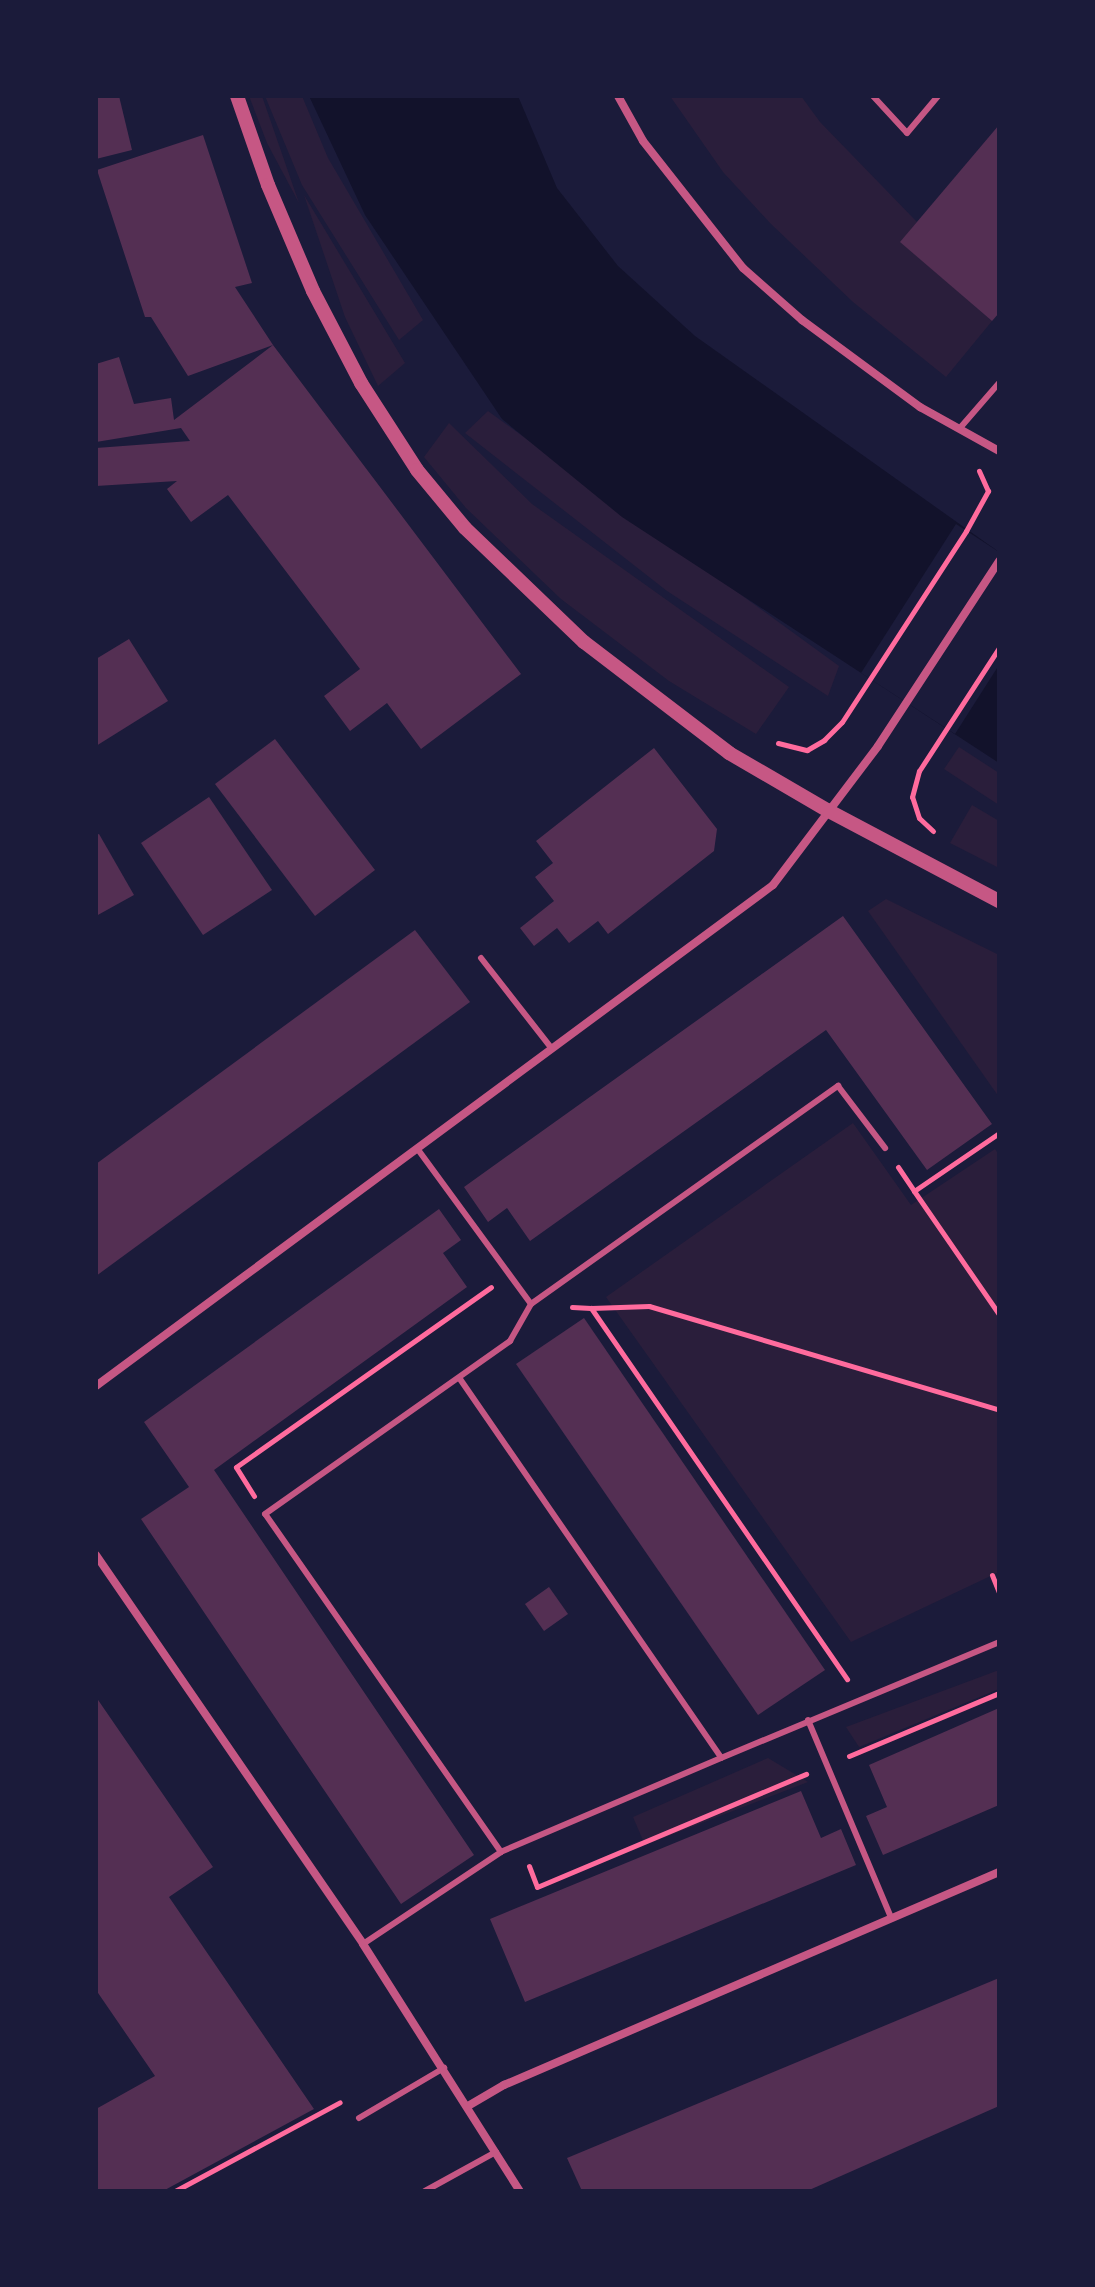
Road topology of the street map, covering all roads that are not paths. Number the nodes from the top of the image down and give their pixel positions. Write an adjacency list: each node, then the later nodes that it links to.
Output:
1 (237, 96): 9 (street)
2 (618, 96): 6 (street)
3 (873, 96): 4 (lane)
4 (938, 96)
5 (999, 383): 6 (lane)
6 (960, 428): 7 (street)
7 (999, 451)
8 (999, 561): 9 (street)
9 (827, 810): 10 (street); 12 (street)
10 (999, 901)
11 (481, 958): 12 (lane)
12 (552, 1049): 13 (street)
13 (417, 1148): 15 (lane); 17 (street)
14 (885, 1148): 15 (lane)
15 (531, 1304): 16 (lane)
16 (460, 1379): 21 (lane); 22 (lane)
17 (96, 1386)
18 (96, 1555): 25 (street)
19 (999, 1642): 20 (lane)
20 (808, 1720): 21 (lane); 24 (lane)
21 (721, 1758): 22 (lane)
22 (501, 1852): 25 (lane)
23 (999, 1872): 24 (street)
24 (891, 1917): 27 (street)
25 (363, 1944): 26 (street)
26 (444, 2068): 27 (street); 28 (lane)
27 (468, 2106): 29 (street)
28 (359, 2118)
29 (496, 2152): 30 (lane); 31 (street)
30 (425, 2191)
31 (520, 2191)

